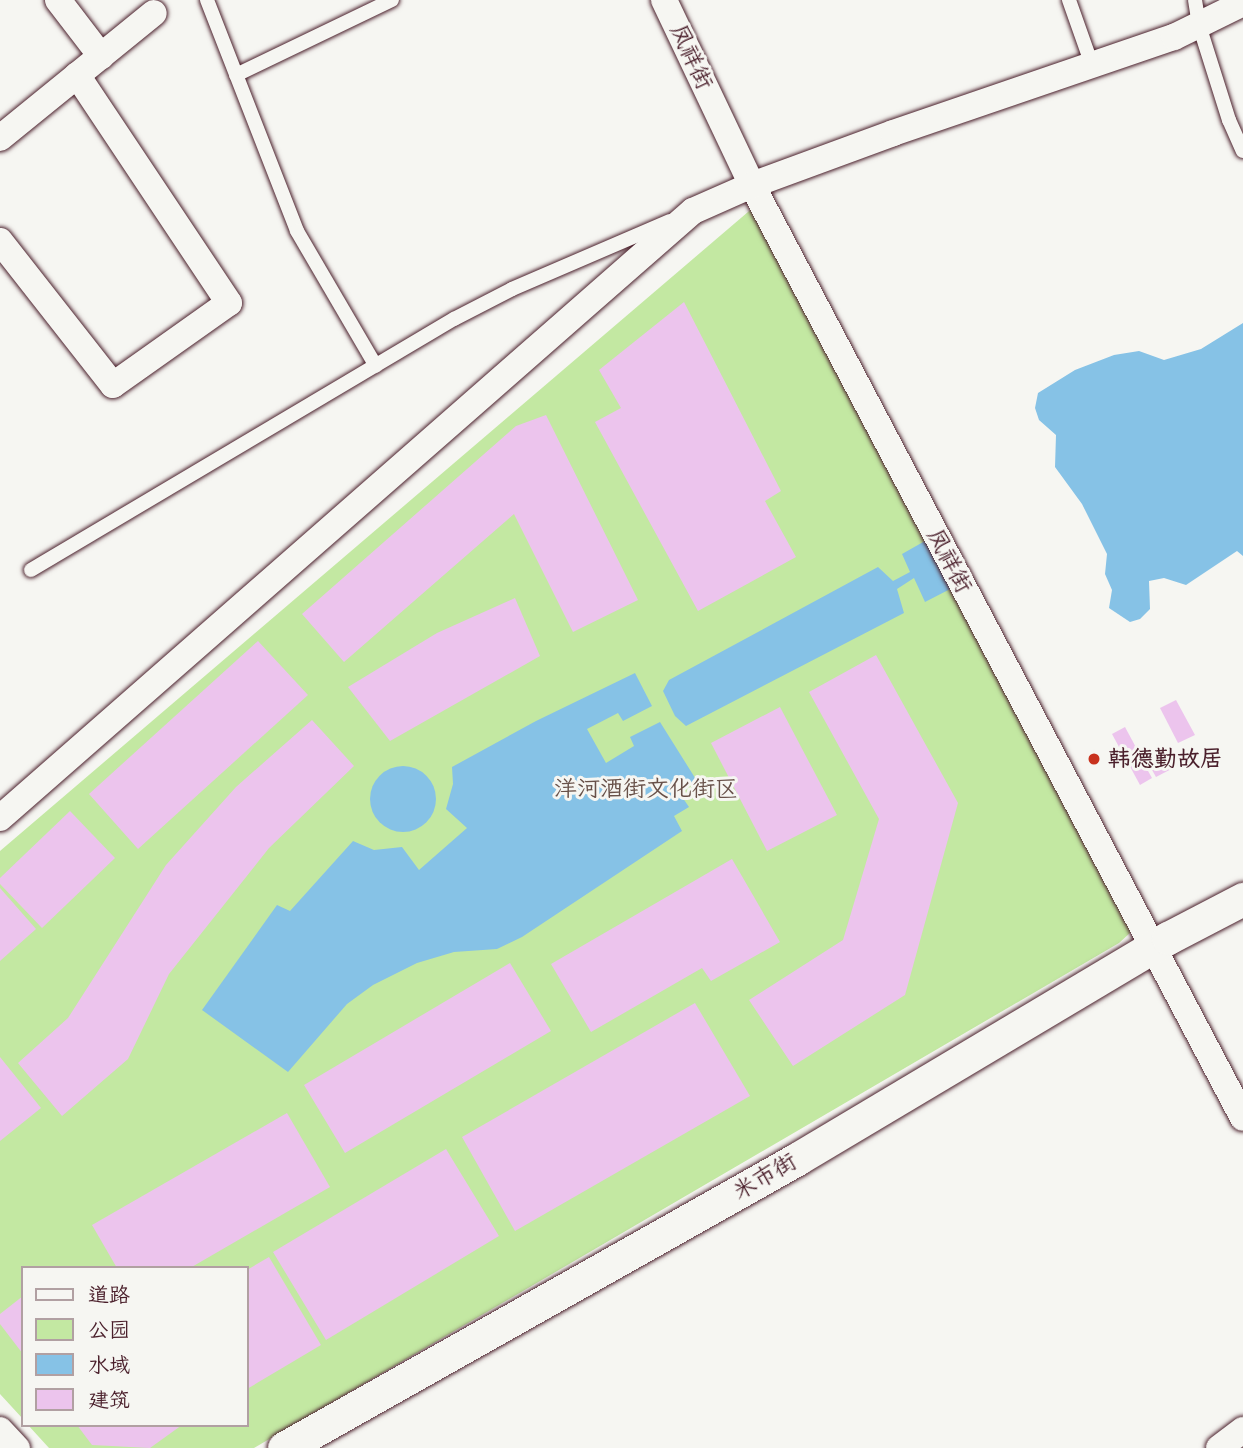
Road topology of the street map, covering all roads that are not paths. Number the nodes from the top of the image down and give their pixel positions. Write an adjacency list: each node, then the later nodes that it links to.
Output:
1 (58, 0): 9 (street)
2 (207, 0): 12 (lane)
3 (392, 0): 12 (lane)
4 (664, 0): 15 (street, 凤祥街)
5 (1069, 0): 10 (lane)
6 (1243, 3): 8 (street)
7 (154, 13): 9 (street)
8 (1197, 13): 10 (street); 14 (lane)
9 (101, 56): 11 (street)
10 (1093, 65): 15 (street)
11 (77, 75): 13 (street); 16 (street)
12 (236, 75): 17 (lane)
13 (0, 138)
14 (1243, 150)
15 (752, 185): 17 (lane); 19 (street); 21 (street, 凤祥街)
16 (0, 242)
17 (376, 366): 18 (lane)
18 (31, 570)
19 (0, 818)
20 (1243, 900): 21 (street, 米市街)
21 (1152, 948): 22 (street, 凤祥街); 26 (street, 米市街)
22 (1243, 1118)
23 (0, 1430): 25 (street)
24 (1243, 1430): 27 (street)
25 (17, 1448)
26 (284, 1448)
27 (1219, 1448)

